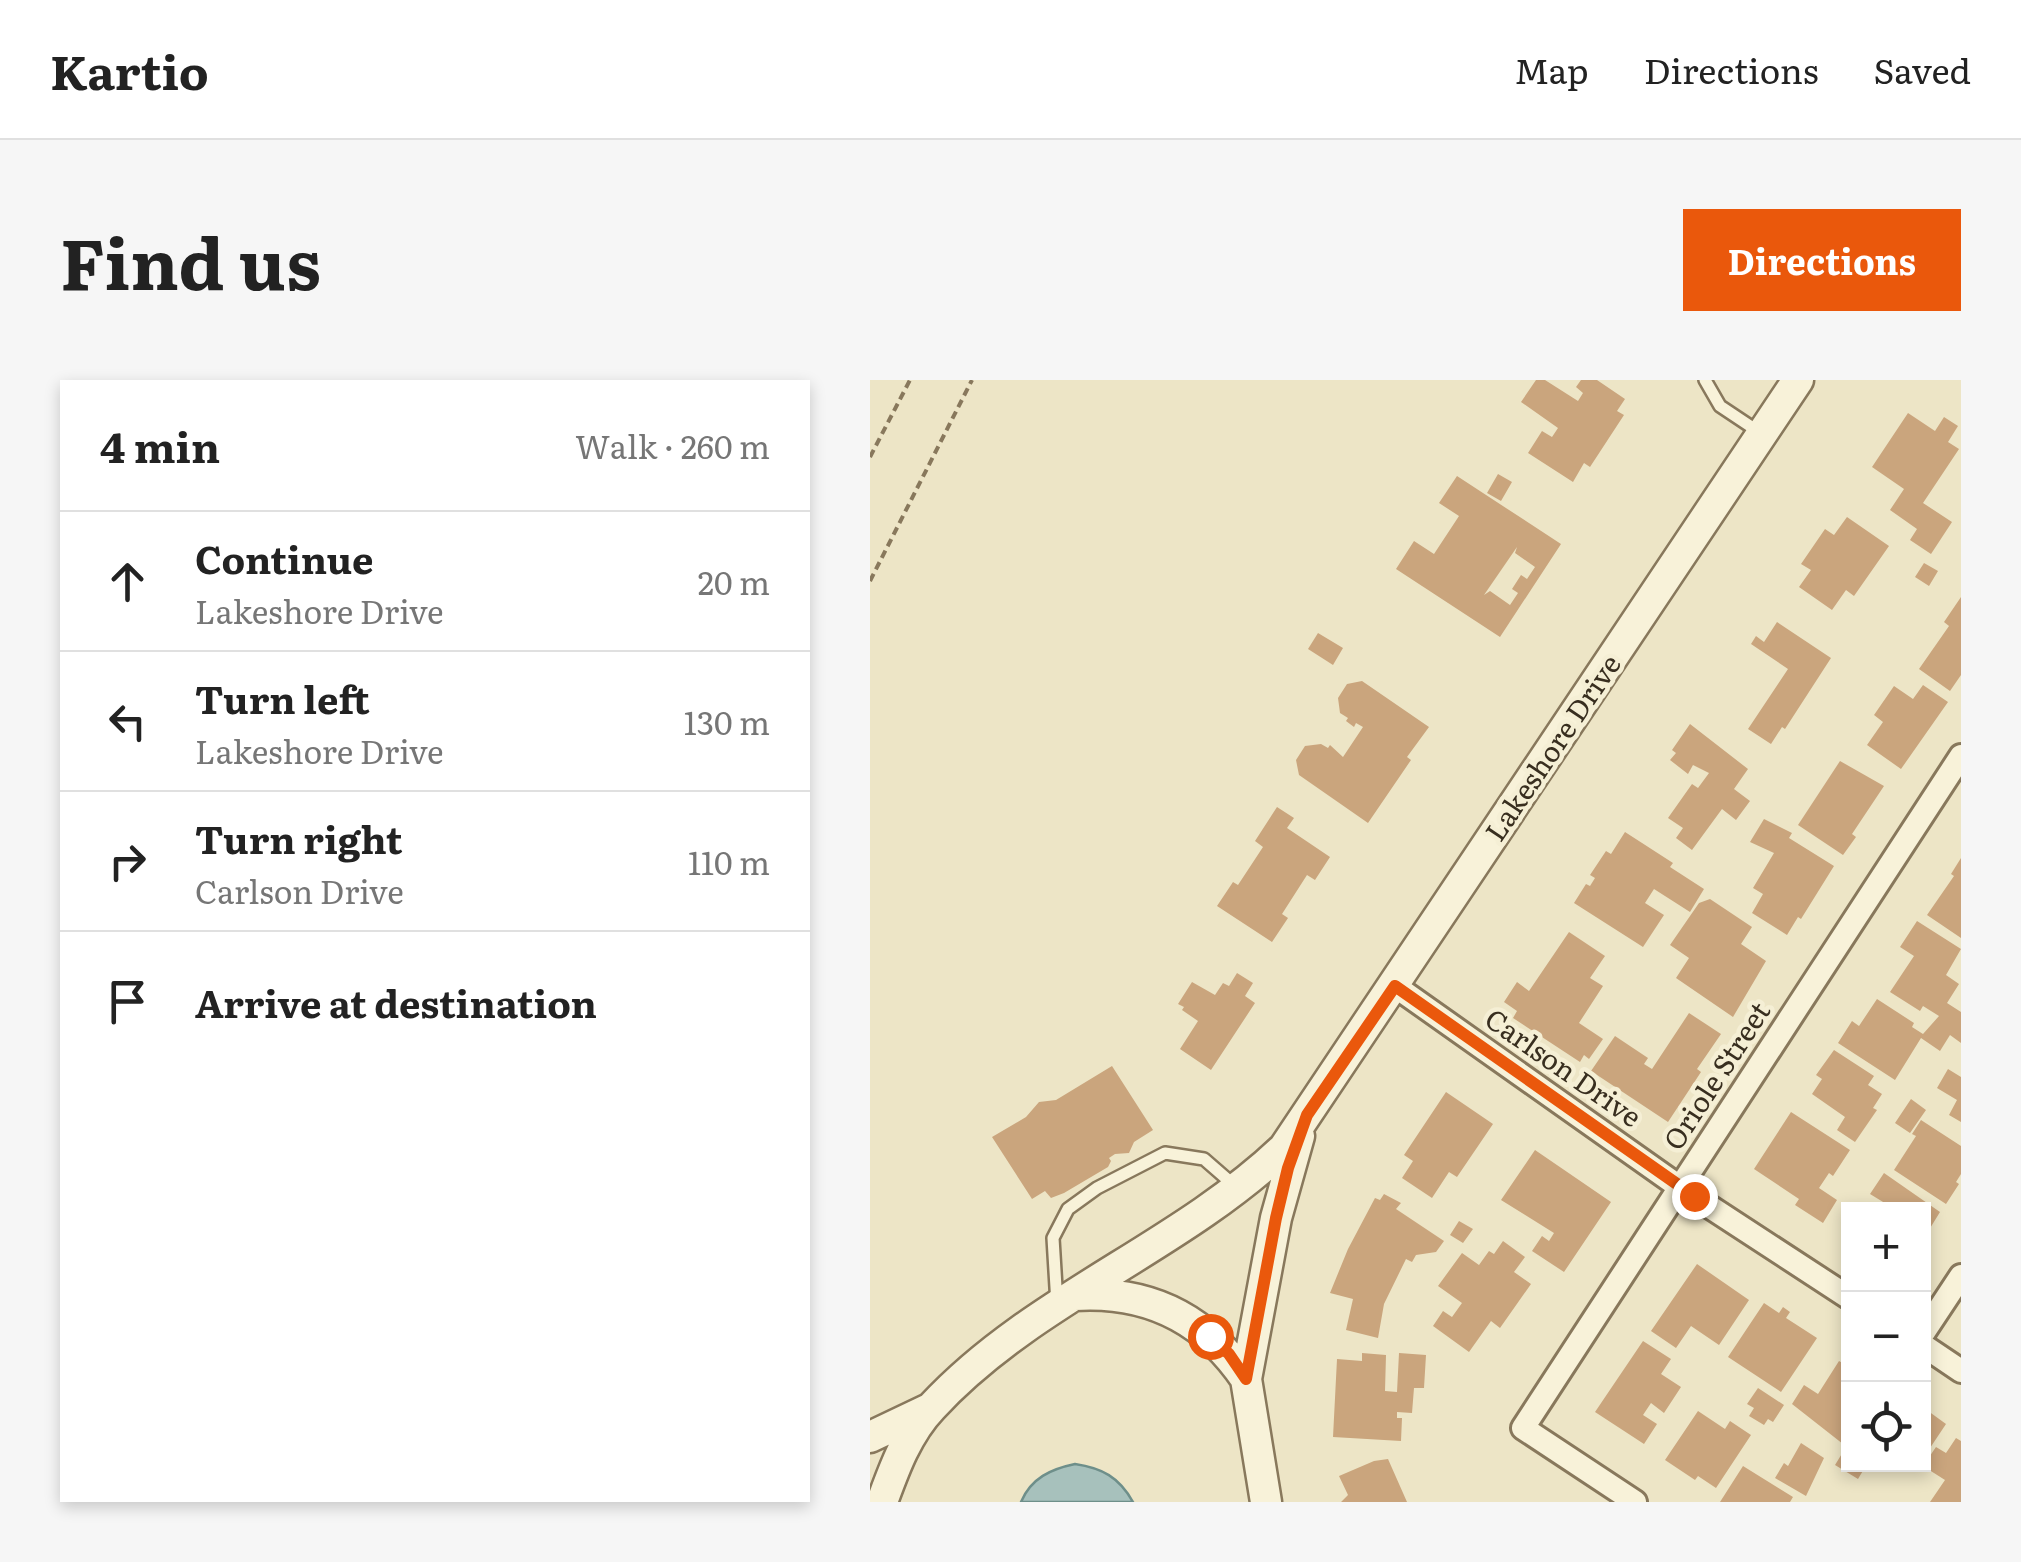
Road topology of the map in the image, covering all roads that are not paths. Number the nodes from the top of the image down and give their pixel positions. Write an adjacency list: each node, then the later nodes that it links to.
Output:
1 (1705, 380): 3 (lane)
2 (1798, 380): 3 (street, Lakeshore Drive)
3 (1762, 434): 5 (street, Lakeshore Drive)
4 (1961, 756): 8 (street, Oriole Street)
5 (1395, 986): 6 (street, Lakeshore Drive); 8 (street, Carlson Drive)
6 (1307, 1115): 7 (street, Lakeshore Drive); 15 (street, Lakeshore Drive)
7 (1237, 1188): 11 (street, Lakeshore Drive); 11 (lane)
8 (1681, 1188): 10 (street, Carlson Drive); 20 (street, Oriole Street)
9 (1961, 1276): 12 (street)
10 (1841, 1292)
11 (1065, 1302): 15 (street, Lakeshore Drive); 16 (street, Lakeshore Drive)
12 (1931, 1321)
13 (1931, 1351): 14 (street)
14 (1961, 1371)
15 (1246, 1379): 19 (street, Lakeshore Drive)
16 (929, 1409): 17 (street); 18 (street, Lakeshore Drive)
17 (870, 1437)
18 (882, 1502)
19 (1266, 1502)
20 (1635, 1502)

